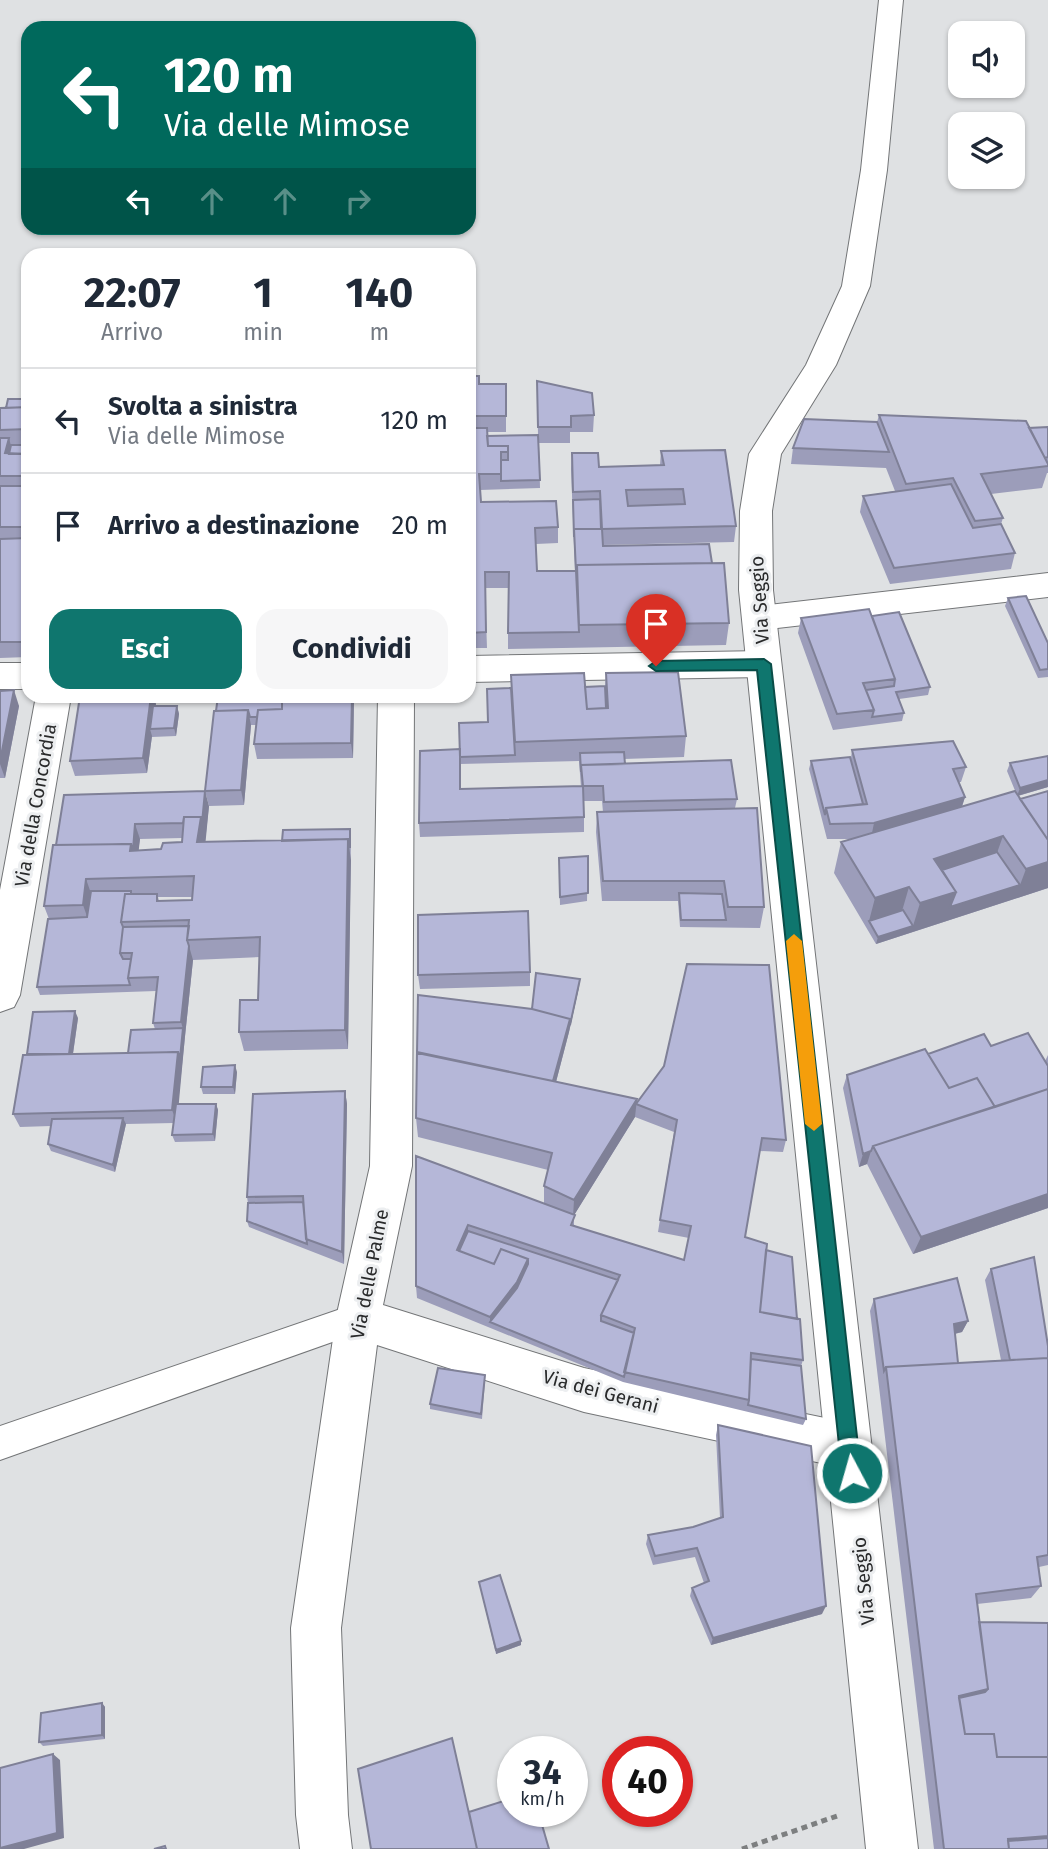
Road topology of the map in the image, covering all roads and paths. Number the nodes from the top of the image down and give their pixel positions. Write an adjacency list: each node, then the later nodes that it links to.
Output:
1 (891, 0): 3 (street, Via Seggio)
2 (1048, 585): 3 (street)
3 (759, 618): 4 (street, Via Seggio)
4 (764, 664): 5 (street); 13 (street, Via Seggio)
5 (476, 669)
6 (0, 676): 7 (street)
7 (21, 676)
8 (53, 703): 10 (street, Via della Concordia)
9 (396, 703): 11 (street, Via delle Palme)
10 (0, 995)
11 (358, 1318): 12 (lane); 13 (street, Via dei Gerani); 15 (street, Via delle Palme)
12 (0, 1443)
13 (849, 1446): 14 (street, Via Seggio)
14 (887, 1799): 16 (path); 17 (street, Via Seggio)
15 (326, 1849)
16 (742, 1849)
17 (892, 1849)

